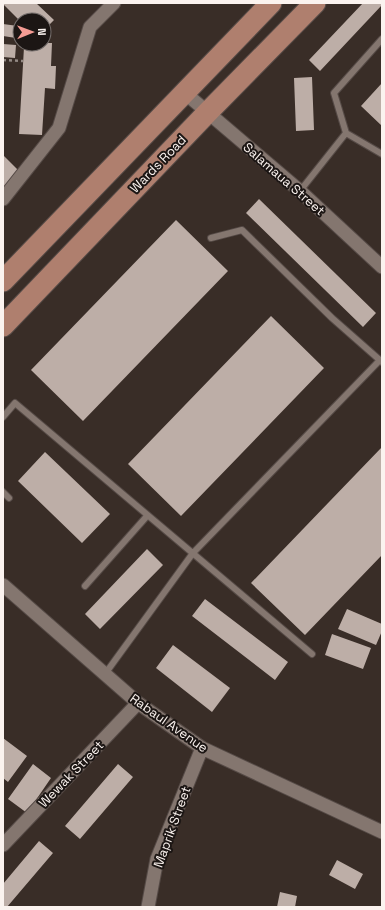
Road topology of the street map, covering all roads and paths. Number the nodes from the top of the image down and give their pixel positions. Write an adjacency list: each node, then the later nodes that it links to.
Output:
1 (114, 3): 12 (street)
2 (271, 3): 7 (main road)
3 (316, 3): 8 (main road, Wards Road)
4 (382, 39): 9 (lane)
5 (3, 60): 6 (path)
6 (23, 61)
7 (185, 93): 8 (street, Salamaua Street); 15 (main road)
8 (207, 112): 11 (street, Salamaua Street); 16 (main road, Wards Road)
9 (346, 133): 10 (lane); 11 (lane)
10 (382, 154)
11 (300, 191): 14 (street, Salamaua Street)
12 (3, 199)
13 (211, 238): 17 (lane)
14 (382, 267)
15 (3, 281)
16 (3, 326)
17 (381, 361): 22 (lane)
18 (3, 417): 21 (lane)
19 (3, 492): 20 (lane)
20 (9, 498)
21 (147, 516): 22 (lane); 23 (lane)
22 (193, 553): 25 (lane); 26 (lane)
23 (85, 586)
24 (5, 591): 26 (street, Rabaul Avenue)
25 (312, 654)
26 (105, 674): 27 (street, Rabaul Avenue)
27 (138, 703): 28 (street, Rabaul Avenue); 30 (street, Wewak Street)
28 (202, 748): 29 (street, Rabaul Avenue); 31 (street, Maprik Street)
29 (382, 832)
30 (3, 845)
31 (148, 907)

